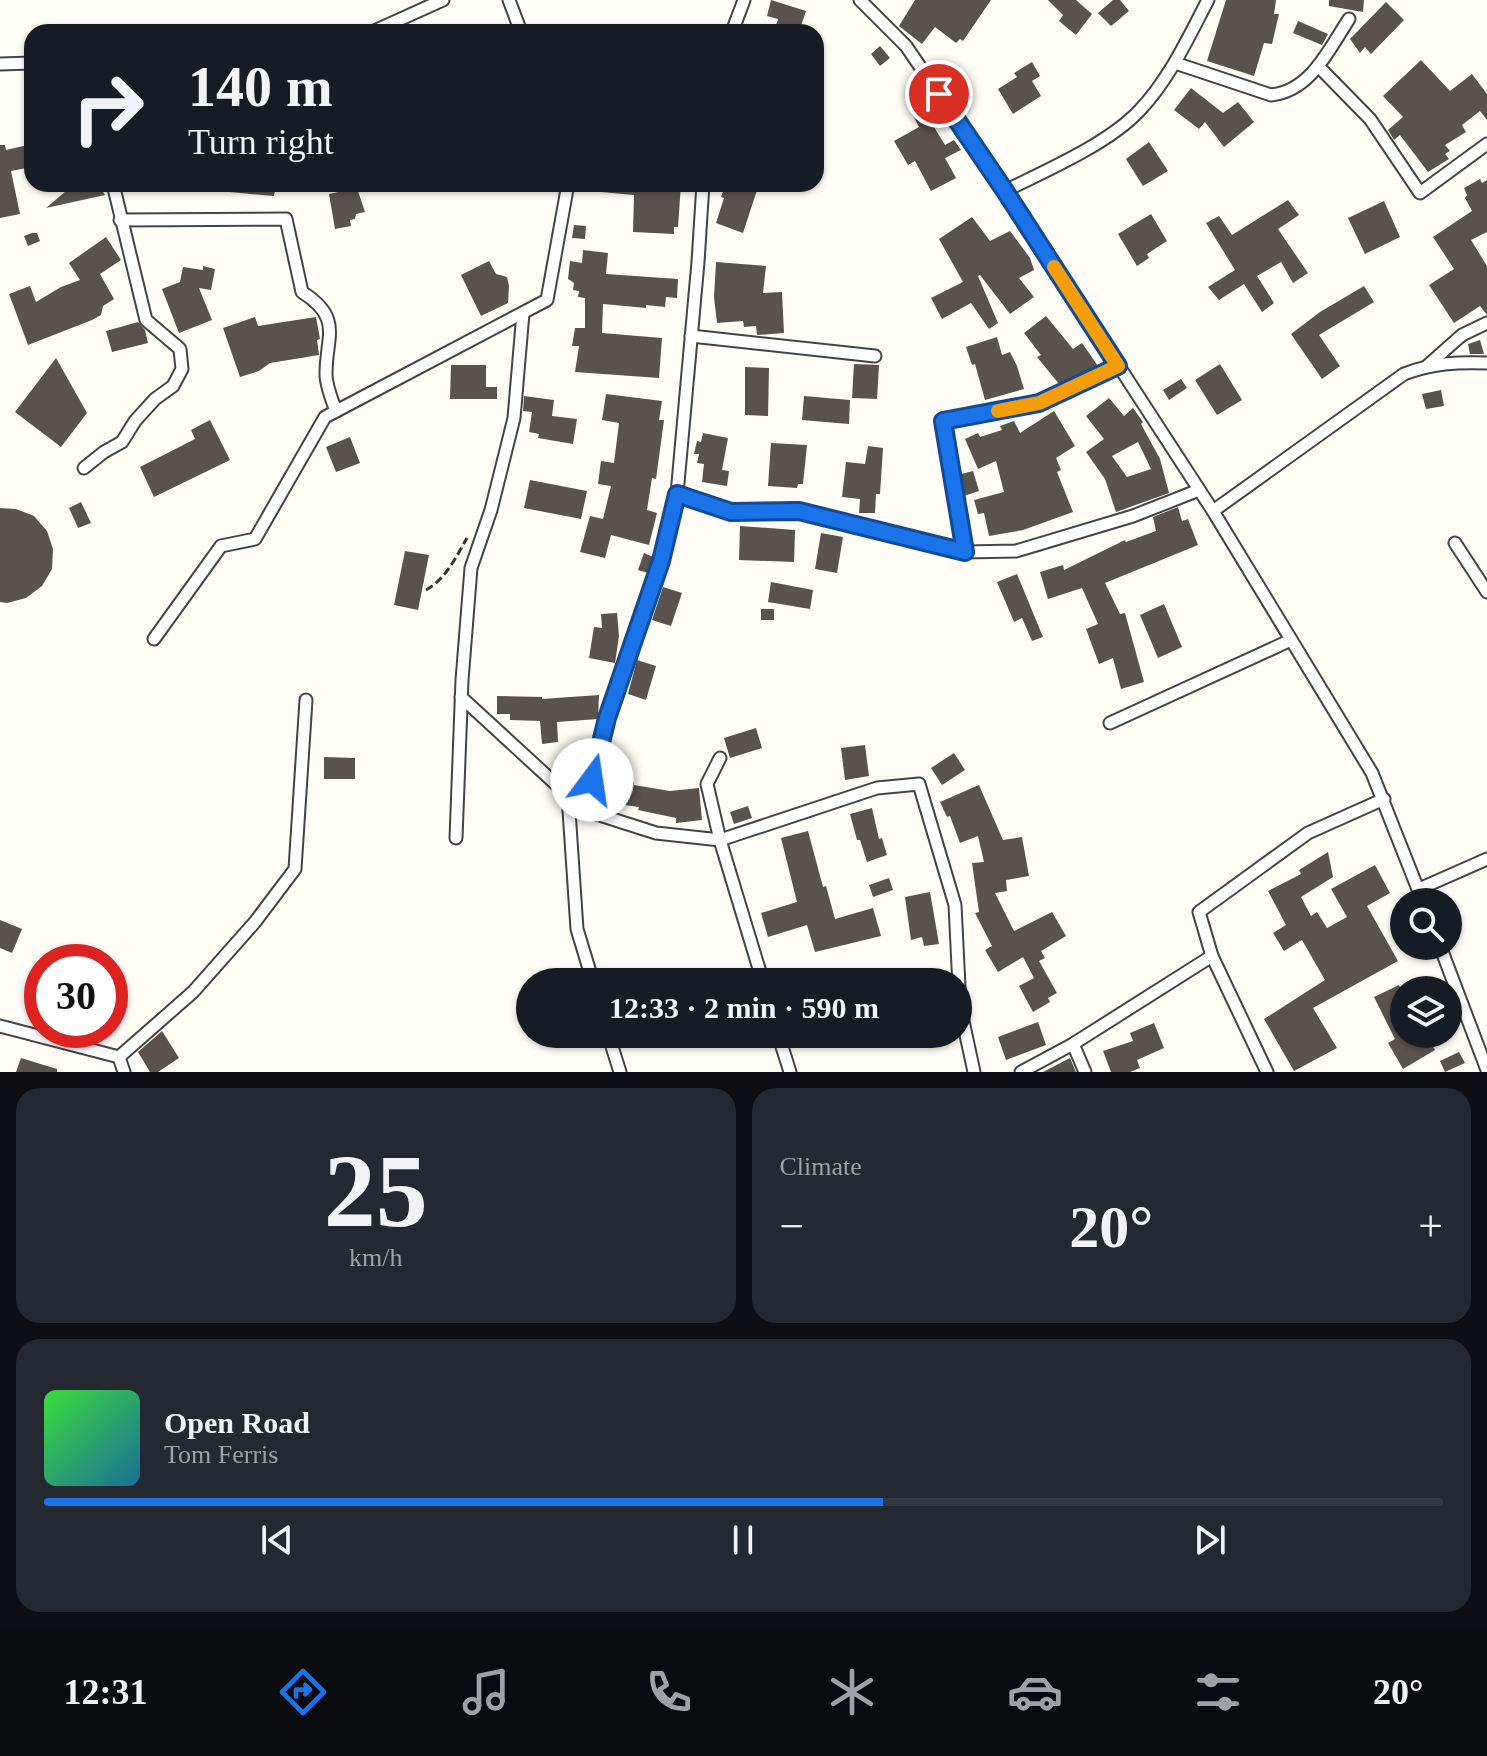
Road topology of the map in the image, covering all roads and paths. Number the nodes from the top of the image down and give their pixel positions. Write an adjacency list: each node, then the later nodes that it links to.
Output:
1 (443, 0): 7 (street)
2 (509, 0): 8 (street)
3 (744, 0): 9 (street)
4 (860, 0): 15 (street)
5 (1208, 0): 11 (street)
6 (1349, 19): 13 (street)
7 (390, 24)
8 (518, 24)
9 (735, 24)
10 (24, 63): 12 (street)
11 (1175, 63): 13 (street); 15 (street)
12 (0, 64)
13 (1318, 66): 14 (street)
14 (1487, 144)
15 (1005, 191): 25 (street)
16 (115, 192): 19 (street)
17 (567, 192): 20 (street)
18 (702, 192): 22 (street)
19 (120, 220): 27 (street); 28 (street)
20 (523, 313): 27 (street); 32 (street)
21 (1487, 323): 26 (street)
22 (691, 336): 23 (street); 30 (street)
23 (875, 356)
24 (1487, 363): 26 (street)
25 (1118, 366): 29 (street); 34 (street)
26 (1427, 366): 31 (street)
27 (336, 411): 37 (street)
28 (84, 468)
29 (1199, 490): 31 (street); 34 (street)
30 (677, 494): 34 (street); 45 (street)
31 (1213, 511): 38 (street)
32 (487, 523): 35 (path); 39 (street)
33 (1455, 543): 36 (street)
34 (965, 552)
35 (426, 590)
36 (1487, 592)
37 (154, 639)
38 (1291, 640): 41 (street); 44 (street)
39 (461, 697): 43 (street); 46 (street)
40 (306, 700): 59 (street)
41 (1110, 723)
42 (720, 758): 47 (street)
43 (568, 796): 45 (street); 53 (street)
44 (1384, 799): 49 (street); 51 (street)
45 (584, 810): 47 (street)
46 (456, 838)
47 (720, 840): 54 (street); 64 (street)
48 (1487, 859): 50 (street)
49 (1419, 888)
50 (1421, 888)
51 (1212, 956): 56 (street); 67 (street)
52 (1445, 960): 60 (street)
53 (589, 968)
54 (759, 968)
55 (0, 1026): 59 (street)
56 (1073, 1044): 65 (street); 66 (street)
57 (612, 1048): 62 (street)
58 (782, 1048): 63 (street)
59 (119, 1057): 61 (street)
60 (1487, 1070)
61 (124, 1072)
62 (620, 1072)
63 (790, 1072)
64 (974, 1072)
65 (1021, 1072)
66 (1085, 1072)
67 (1267, 1072)

